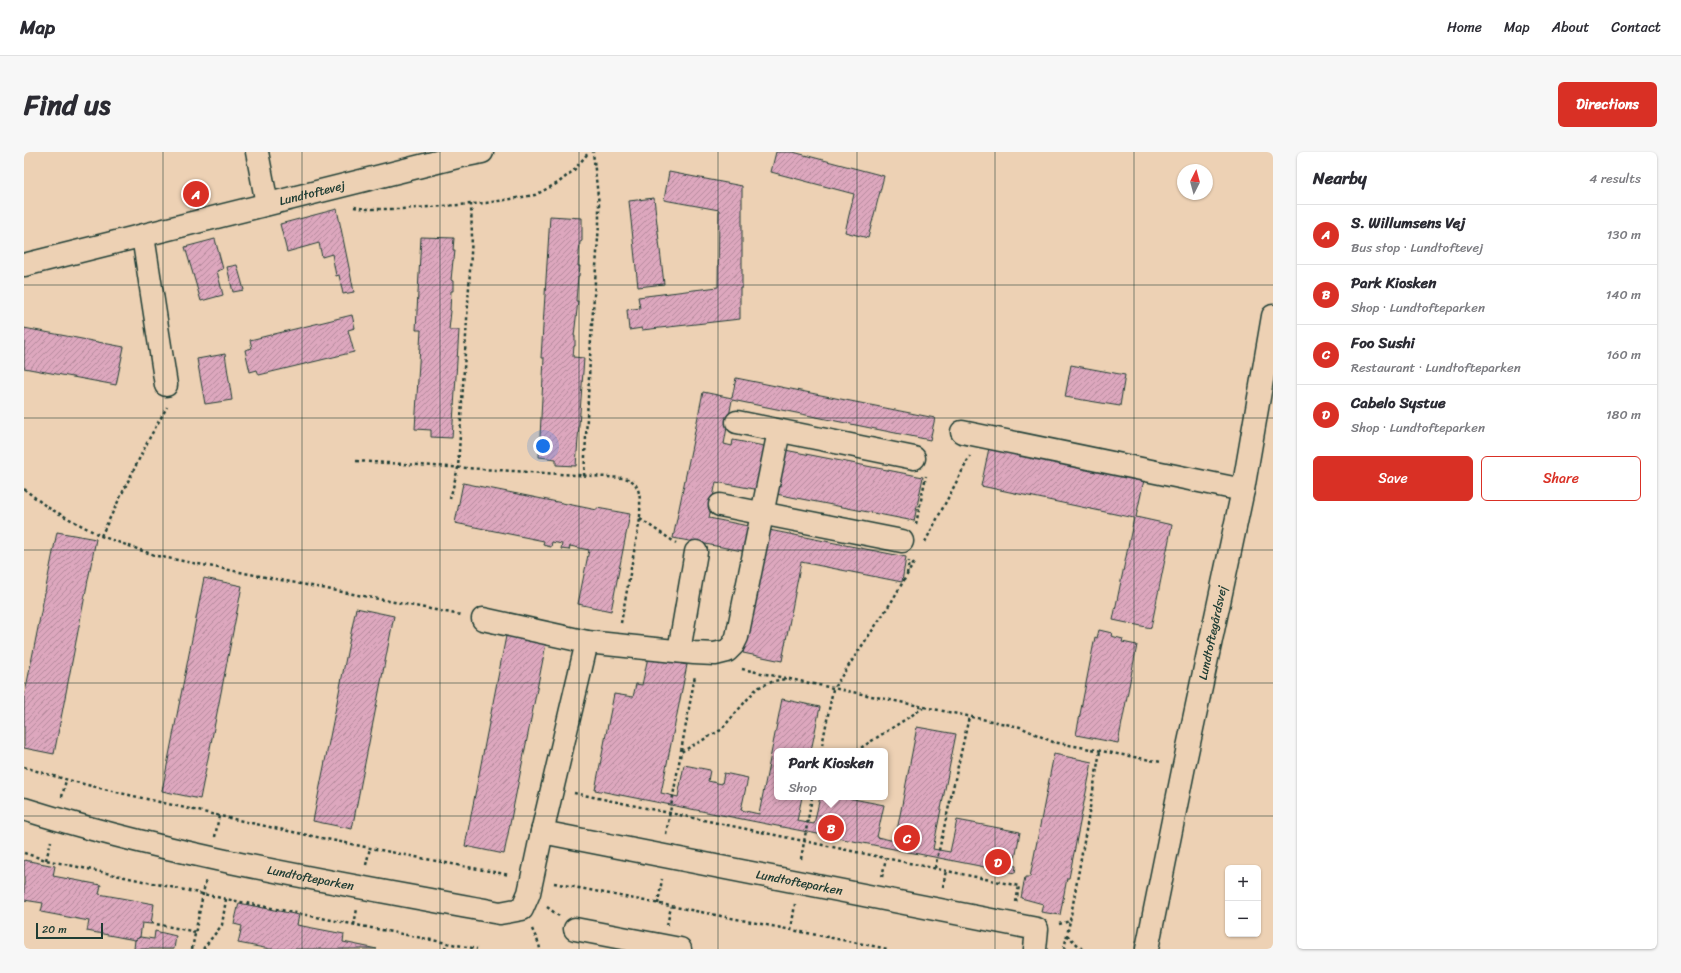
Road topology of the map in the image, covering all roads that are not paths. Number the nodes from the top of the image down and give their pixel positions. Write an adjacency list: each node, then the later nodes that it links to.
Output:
1 (257, 152): 4 (street)
2 (482, 152): 3 (street, Lundtoftevej)
3 (457, 154): 4 (street, Lundtoftevej)
4 (267, 204): 5 (street, Lundtoftevej)
5 (142, 236): 6 (street, Lundtoftevej); 8 (street)
6 (24, 265)
7 (1273, 316): 13 (street, Lundtoftegårdsvej)
8 (166, 385)
9 (737, 422): 10 (street)
10 (779, 431): 12 (street); 15 (street)
11 (972, 434): 13 (street)
12 (921, 463)
13 (1242, 490): 26 (street, Lundtoftegårdsvej)
14 (720, 505): 15 (street)
15 (762, 513): 16 (street); 20 (street)
16 (913, 546)
17 (696, 552): 20 (street)
18 (483, 619): 19 (street)
19 (588, 642): 20 (street); 22 (street, Lundtofteparken)
20 (686, 652)
21 (24, 809): 22 (street, Lundtofteparken)
22 (542, 832): 24 (street, Lundtofteparken)
23 (575, 929): 25 (street)
24 (1036, 939)
25 (680, 949)
26 (1147, 949)

